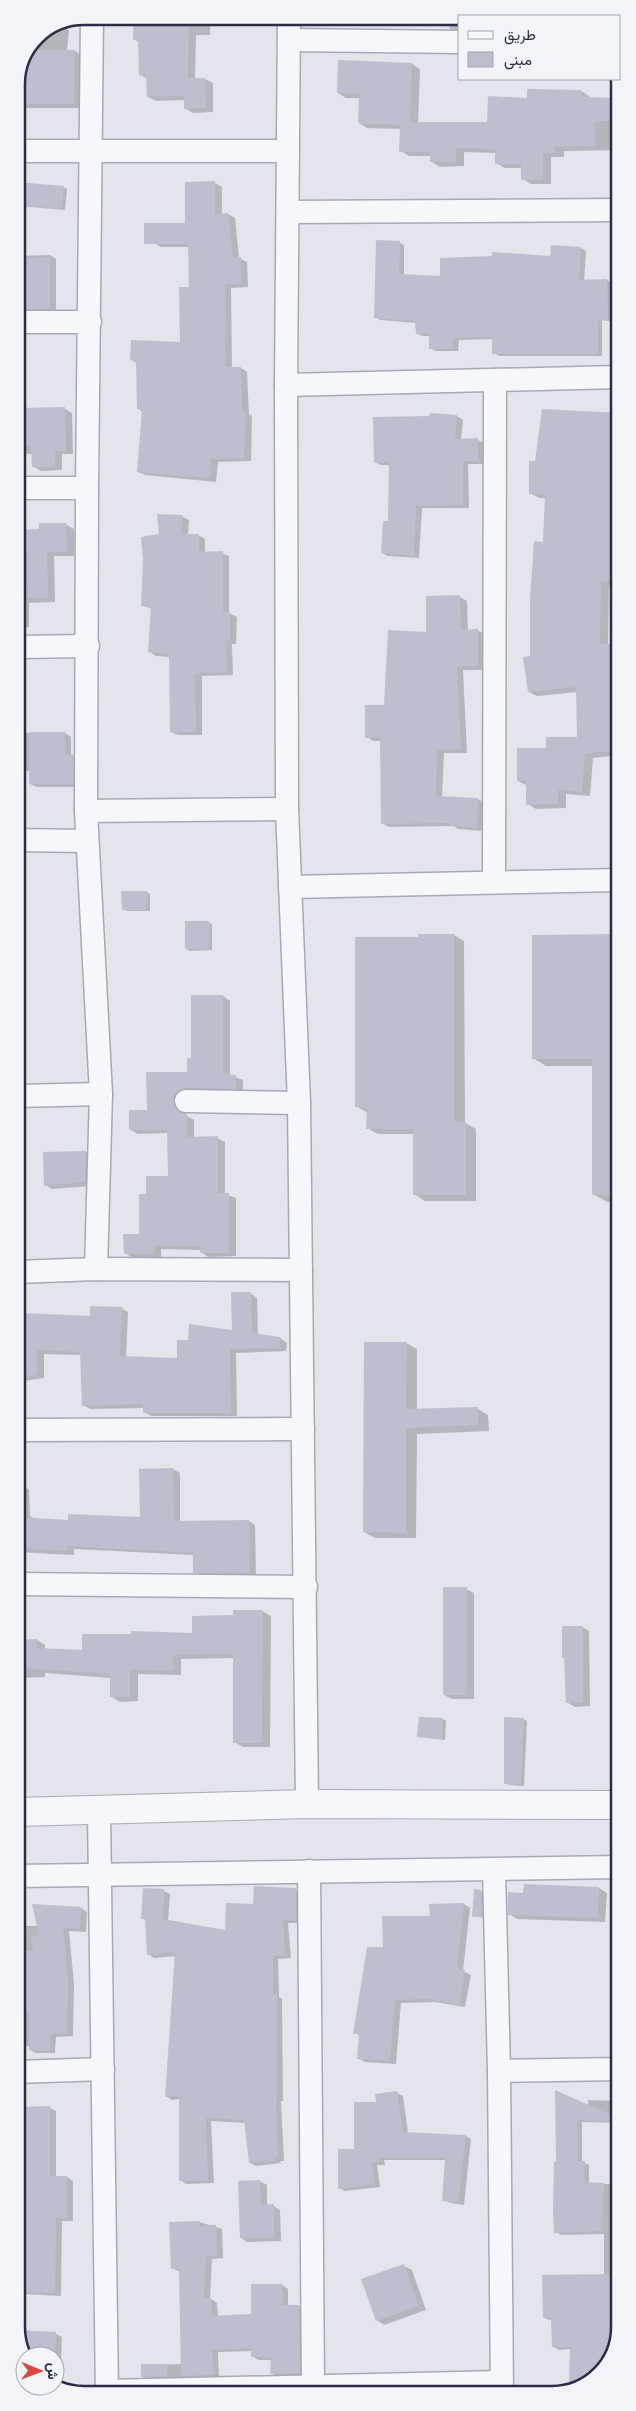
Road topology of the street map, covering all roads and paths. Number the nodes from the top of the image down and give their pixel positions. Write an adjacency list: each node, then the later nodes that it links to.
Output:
1 (92, 25): 6 (street)
2 (289, 25): 3 (street)
3 (289, 40): 4 (street); 7 (street)
4 (458, 42)
5 (25, 150): 6 (street)
6 (91, 150): 7 (street); 11 (street)
7 (288, 151): 9 (street)
8 (611, 210): 9 (street)
9 (288, 212): 14 (street)
10 (25, 322): 11 (street)
11 (90, 322): 16 (street)
12 (611, 377): 13 (street)
13 (495, 380): 14 (street); 24 (street)
14 (286, 385): 19 (street)
15 (25, 488): 16 (street)
16 (87, 488): 18 (street)
17 (25, 646): 18 (street)
18 (88, 646): 20 (street)
19 (287, 809): 20 (street); 25 (street)
20 (86, 811): 22 (street)
21 (25, 840): 22 (street)
22 (87, 841): 26 (street)
23 (611, 880): 24 (street)
24 (494, 882): 25 (street)
25 (290, 887): 29 (street)
26 (101, 1094): 27 (street); 30 (street)
27 (25, 1096)
28 (186, 1101): 29 (street)
29 (299, 1103): 31 (street)
30 (96, 1269): 31 (street); 32 (street)
31 (301, 1270): 33 (street)
32 (25, 1272)
33 (303, 1429): 34 (street); 36 (street)
34 (25, 1430)
35 (25, 1584): 36 (street)
36 (306, 1587): 37 (street)
37 (307, 1804): 38 (street); 39 (street)
38 (611, 1805)
39 (99, 1811): 40 (street); 44 (street)
40 (25, 1812)
41 (611, 1867): 42 (street)
42 (494, 1870): 43 (street); 48 (street)
43 (309, 1872): 44 (street); 51 (street)
44 (100, 1875): 45 (street); 46 (street)
45 (25, 1876)
46 (102, 2069): 49 (street); 50 (street)
47 (611, 2069): 48 (street)
48 (499, 2071): 52 (street)
49 (25, 2072)
50 (107, 2386)
51 (313, 2386)
52 (502, 2386)

